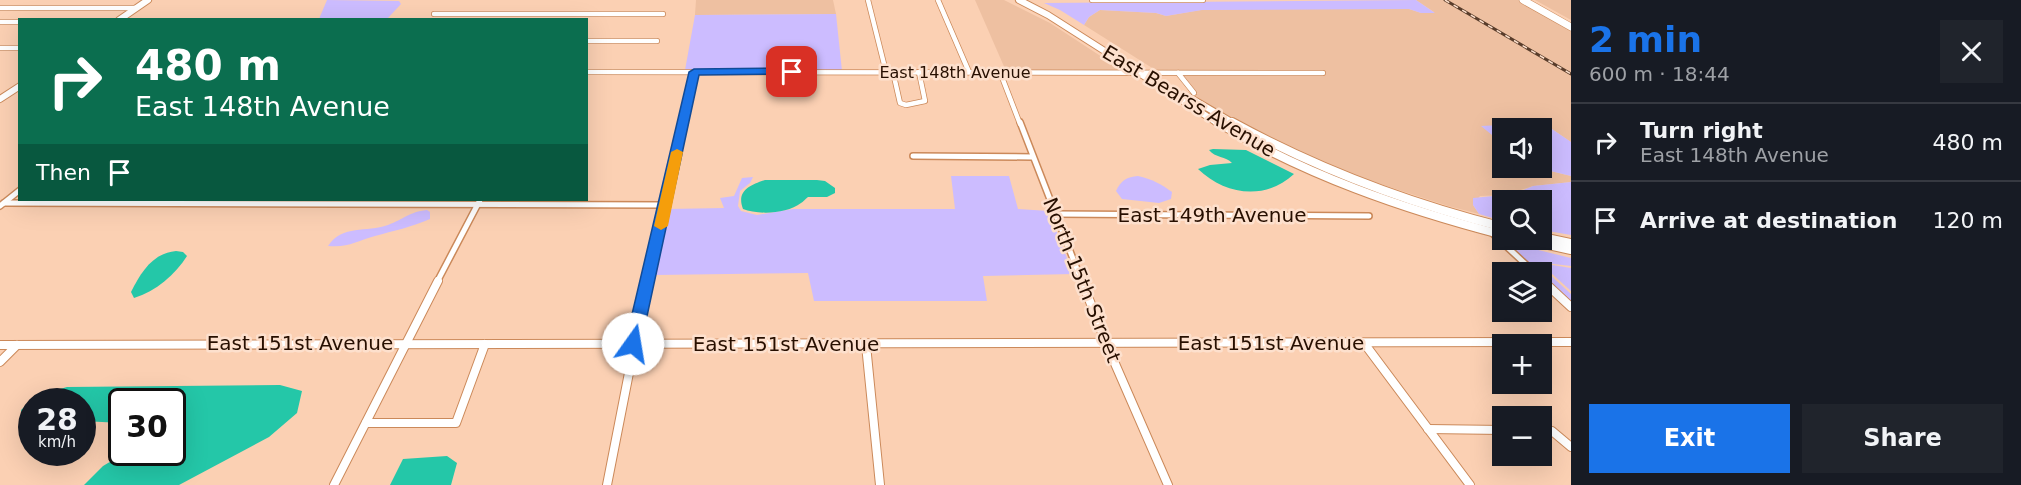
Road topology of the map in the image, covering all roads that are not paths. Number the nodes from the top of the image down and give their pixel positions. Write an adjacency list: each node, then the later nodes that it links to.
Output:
1 (148, 0): 13 (main road)
2 (868, 0): 29 (street)
3 (938, 0): 32 (street)
4 (1019, 0): 34 (main road, East Bearss Avenue)
5 (1029, 0): 35 (main road, East Bearss Avenue)
6 (1163, 0): 7 (street); 11 (street)
7 (1201, 0)
8 (1523, 0): 22 (main road)
9 (1532, 0): 21 (main road)
10 (1093, 1): 11 (street)
11 (1126, 1)
12 (0, 8): 13 (street)
13 (136, 8): 17 (main road)
14 (434, 14): 15 (street)
15 (584, 14): 16 (street); 18 (street)
16 (663, 14)
17 (122, 18)
18 (582, 18)
19 (0, 22): 20 (street)
20 (18, 22)
21 (1571, 22)
22 (1571, 27)
23 (588, 41): 24 (street)
24 (657, 41)
25 (0, 48): 26 (street)
26 (18, 48)
27 (588, 72): 28 (street, East 148th Avenue)
28 (694, 72): 29 (street, East 148th Avenue); 47 (street)
29 (886, 72): 30 (street, East 148th Avenue)
30 (893, 72): 31 (street, East 148th Avenue); 31 (street)
31 (918, 72): 32 (street, East 148th Avenue)
32 (969, 72): 33 (street, East 148th Avenue)
33 (1000, 72): 34 (street, East 148th Avenue); 42 (street, North 15th Street)
34 (1139, 72): 35 (street, East 148th Avenue); 51 (main road, East Bearss Avenue)
35 (1149, 72): 36 (street, East 148th Avenue); 50 (main road, East Bearss Avenue)
36 (1178, 73): 37 (street, East 148th Avenue); 39 (street)
37 (1323, 73)
38 (18, 87): 40 (main road)
39 (1194, 93)
40 (0, 99)
41 (913, 156): 42 (street)
42 (1033, 157): 48 (street, North 15th Street)
43 (18, 192): 46 (street)
44 (160, 201): 45 (street); 46 (street)
45 (479, 202): 47 (street); 60 (street)
46 (2, 204)
47 (666, 205): 64 (street)
48 (1054, 214): 49 (street, East 149th Avenue); 61 (street, North 15th Street)
49 (1369, 216)
50 (1492, 224)
51 (1491, 232): 56 (street)
52 (1552, 239): 53 (main road)
53 (1571, 243)
54 (1552, 246): 55 (main road)
55 (1571, 250)
56 (1523, 262)
57 (1552, 289): 58 (street)
58 (1571, 307)
59 (1571, 342): 65 (street, East 151st Avenue)
60 (405, 343): 62 (street, East 151st Avenue); 63 (street, East 151st Avenue); 69 (street)
61 (1106, 343): 65 (street, East 151st Avenue); 67 (street, East 151st Avenue); 77 (street, North 15th Street)
62 (18, 344): 66 (street, East 151st Avenue); 68 (street)
63 (485, 344): 64 (street, East 151st Avenue); 69 (street)
64 (633, 344): 67 (street, East 151st Avenue); 75 (street)
65 (1364, 344): 70 (street)
66 (0, 345)
67 (866, 345): 76 (street)
68 (0, 362)
69 (366, 423): 74 (street)
70 (1428, 429): 71 (street); 78 (street)
71 (1492, 430)
72 (1552, 431): 73 (street)
73 (1571, 447)
74 (334, 485)
75 (608, 485)
76 (880, 485)
77 (1168, 485)
78 (1470, 485)

